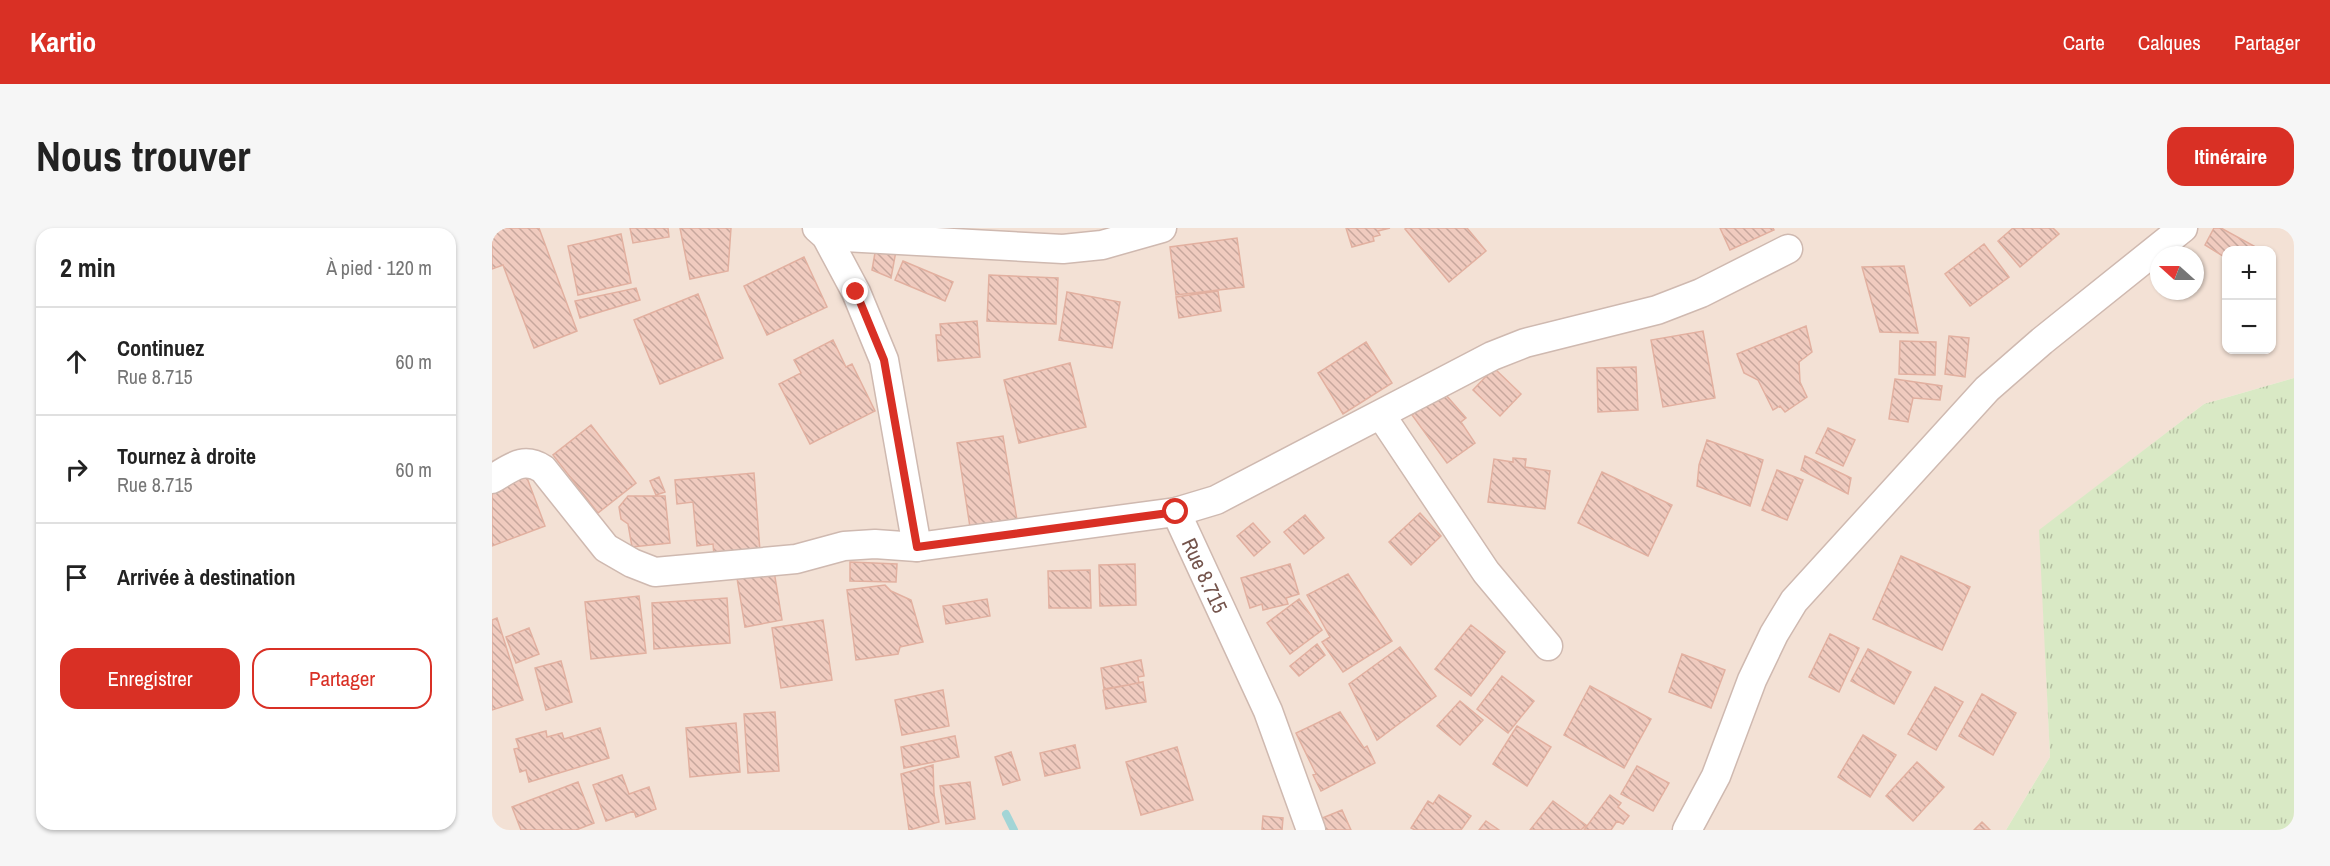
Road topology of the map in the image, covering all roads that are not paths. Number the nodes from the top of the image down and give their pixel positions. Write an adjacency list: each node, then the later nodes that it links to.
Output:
1 (1162, 228): 3 (street)
2 (2183, 228): 11 (street)
3 (822, 232): 8 (street)
4 (1788, 249): 5 (street)
5 (1381, 415): 7 (street); 9 (street)
6 (492, 478): 8 (street, Rue 8.715)
7 (1176, 512): 8 (street, Rue 8.715); 10 (street, Rue 8.715)
8 (917, 547)
9 (1548, 646)
10 (1311, 830)
11 (1687, 830)

